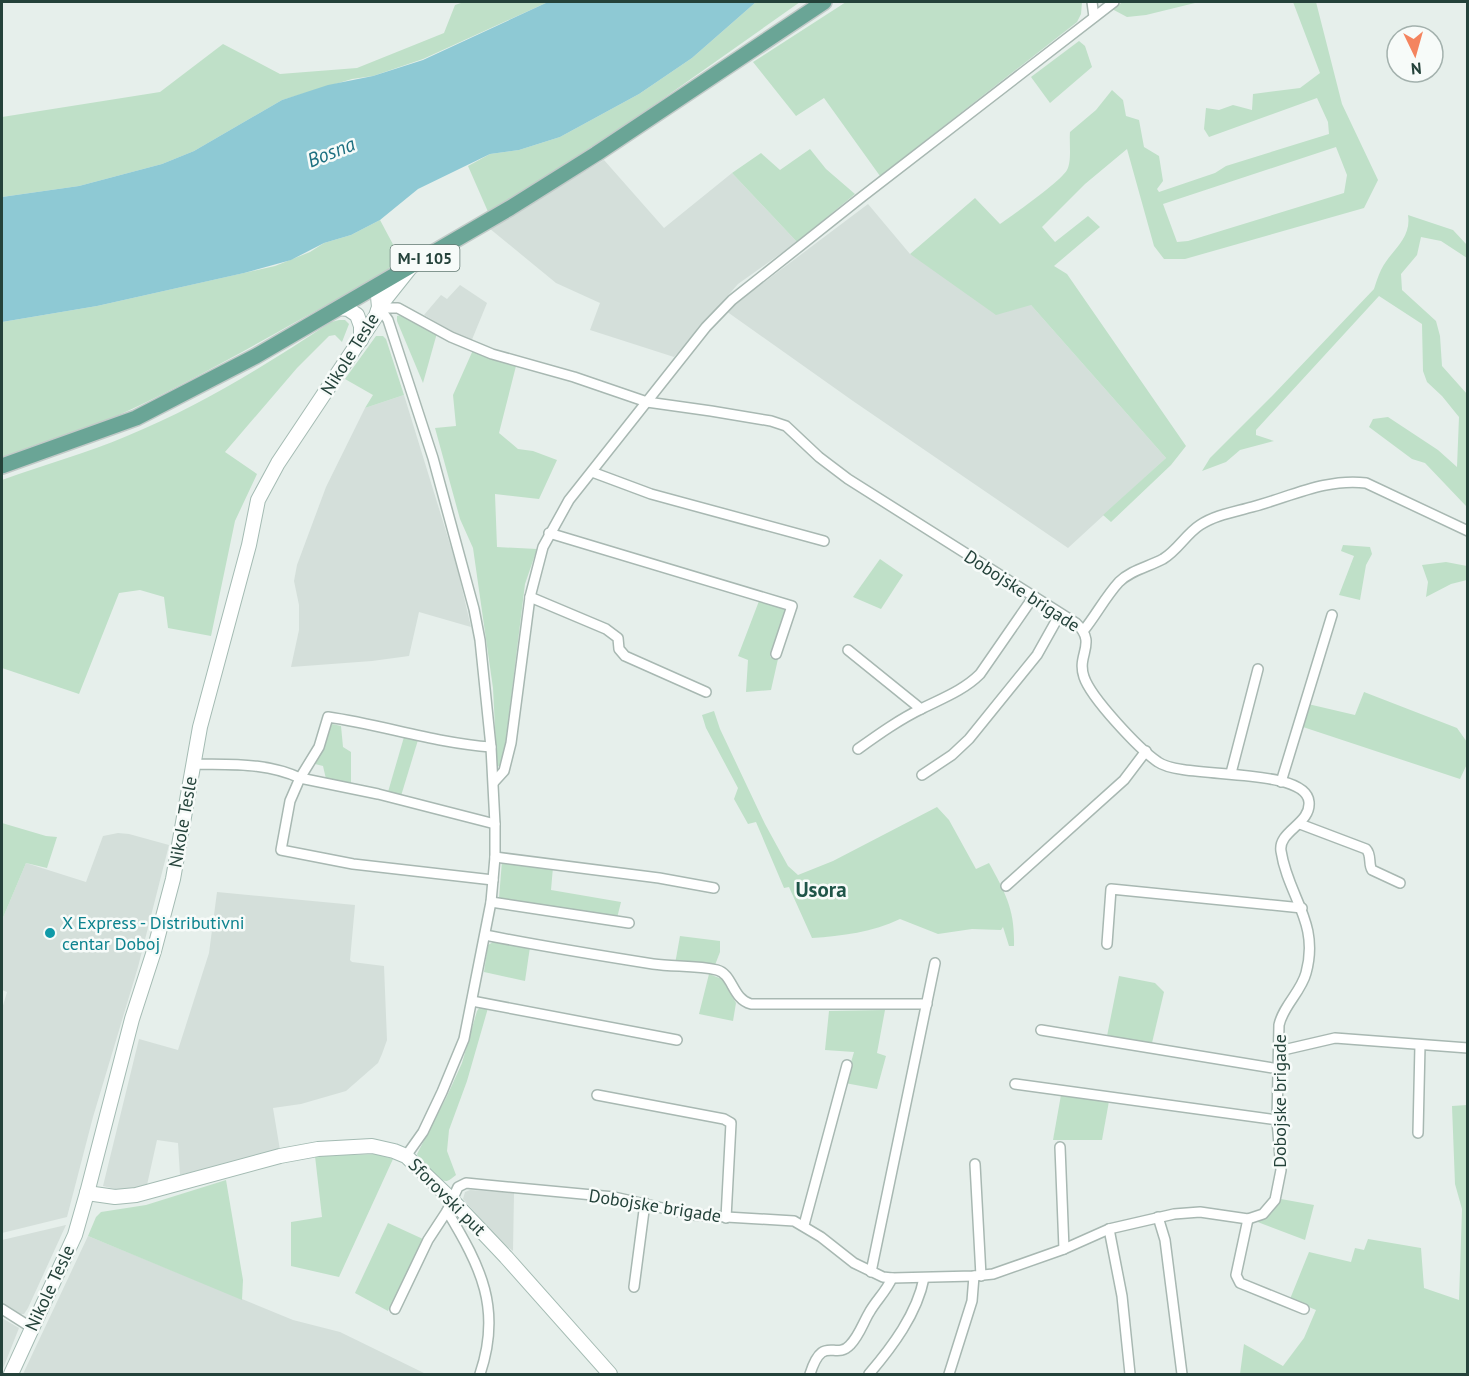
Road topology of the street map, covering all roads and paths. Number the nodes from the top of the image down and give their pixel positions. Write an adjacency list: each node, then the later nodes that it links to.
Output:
1 (824, 2): 5 (main road, M-I 105)
2 (1092, 2): 4 (street)
3 (1114, 2): 4 (street)
4 (1094, 17): 10 (street)
5 (412, 266): 6 (main road, M-I 105); 7 (street)
6 (377, 286): 7 (street, Nikole Tesle); 8 (main road, M-I 105)
7 (381, 307): 9 (street, Nikole Tesle); 10 (street, Dobojske brigade); 26 (street)
8 (339, 308): 9 (street); 11 (main road, M-I 105)
9 (361, 340): 29 (street, Nikole Tesle)
10 (647, 402): 12 (street); 16 (street, Dobojske brigade)
11 (2, 466)
12 (592, 472): 14 (street); 15 (street)
13 (1467, 531): 20 (street)
14 (549, 533): 17 (street); 22 (street)
15 (824, 542)
16 (1034, 596): 18 (street, Dobojske brigade); 25 (street)
17 (530, 597): 24 (street); 33 (street)
18 (1060, 614): 20 (street, Dobojske brigade); 31 (street)
19 (1332, 615): 34 (street)
20 (1084, 630): 28 (street, Dobojske brigade)
21 (848, 650): 25 (street)
22 (777, 654)
23 (1258, 669): 30 (street)
24 (706, 692)
25 (921, 709): 27 (street)
26 (491, 747): 32 (street); 33 (street)
27 (858, 749)
28 (1146, 751): 30 (street, Dobojske brigade); 40 (street)
29 (193, 764): 32 (street); 64 (street, Nikole Tesle)
30 (1231, 773): 34 (street, Dobojske brigade)
31 (922, 775)
32 (300, 778): 35 (street); 38 (street)
33 (494, 782): 35 (street)
34 (1281, 782): 36 (street, Dobojske brigade)
35 (495, 824): 37 (street)
36 (1300, 824): 39 (street); 43 (street, Dobojske brigade)
37 (495, 857): 38 (street); 41 (street)
38 (493, 880): 42 (street)
39 (1400, 883)
40 (1006, 886)
41 (714, 888)
42 (491, 902): 44 (street); 45 (street)
43 (1302, 908): 46 (street); 54 (street, Dobojske brigade)
44 (629, 923)
45 (485, 936): 48 (street); 49 (street)
46 (1107, 944)
47 (935, 963): 49 (street)
48 (472, 1001): 51 (street); 62 (street)
49 (927, 1004): 73 (street)
50 (1041, 1030): 56 (street)
51 (677, 1040)
52 (1420, 1045): 53 (street); 54 (street); 60 (street)
53 (1467, 1048)
54 (1279, 1051): 56 (street, Dobojske brigade)
55 (847, 1065): 70 (street)
56 (1279, 1069): 59 (street, Dobojske brigade)
57 (1015, 1084): 59 (street)
58 (597, 1095): 68 (street)
59 (1277, 1120): 69 (street, Dobojske brigade)
60 (1418, 1133)
61 (1060, 1147): 72 (street)
62 (406, 1156): 64 (street, Sforovski put); 66 (street, Sforovski put)
63 (975, 1164): 74 (street)
64 (87, 1193): 81 (street, Nikole Tesle)
65 (645, 1203): 66 (street, Dobojske brigade); 68 (street, Dobojske brigade); 77 (street)
66 (450, 1205): 78 (street); 83 (street); 84 (street, Sforovski put)
67 (1158, 1217): 69 (street, Dobojske brigade); 71 (street, Dobojske brigade); 89 (street)
68 (726, 1218): 70 (street, Dobojske brigade)
69 (1248, 1219): 80 (street)
70 (804, 1225): 73 (street, Dobojske brigade)
71 (1109, 1229): 72 (street, Dobojske brigade); 88 (street)
72 (1064, 1249): 74 (street, Dobojske brigade)
73 (871, 1272): 75 (street, Dobojske brigade)
74 (978, 1276): 76 (street, Dobojske brigade); 87 (street)
75 (892, 1278): 76 (street, Dobojske brigade); 85 (street)
76 (924, 1278): 86 (street)
77 (634, 1287)
78 (395, 1308)
79 (2, 1309): 81 (street)
80 (1304, 1309)
81 (32, 1328): 82 (street, Nikole Tesle)
82 (11, 1374)
83 (480, 1374)
84 (610, 1374)
85 (810, 1374)
86 (869, 1374)
87 (949, 1374)
88 (1130, 1374)
89 (1182, 1374)

